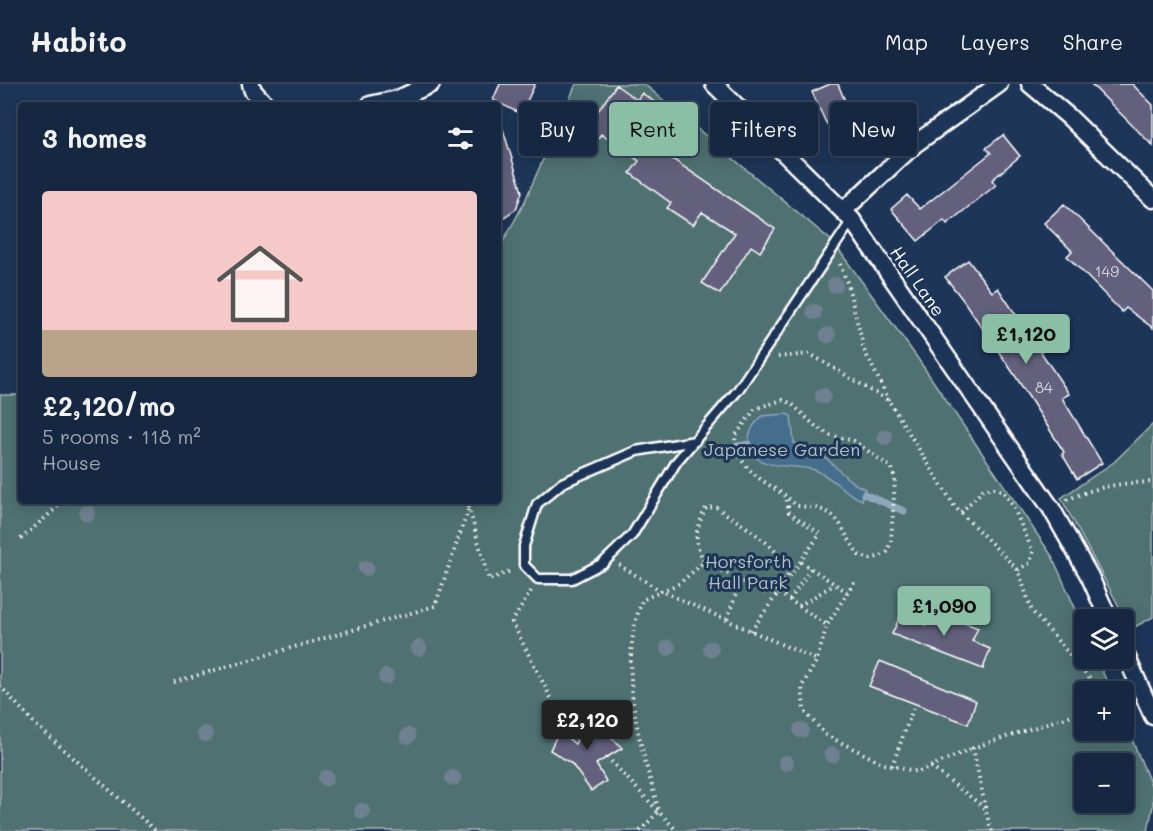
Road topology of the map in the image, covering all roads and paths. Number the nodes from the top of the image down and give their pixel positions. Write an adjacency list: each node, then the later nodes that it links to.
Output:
1 (251, 84): 7 (street)
2 (431, 84): 6 (street)
3 (714, 84): 10 (street, Hall Lane)
4 (999, 84): 10 (street)
5 (1030, 84): 9 (street)
6 (412, 99): 8 (street)
7 (263, 102)
8 (391, 102)
9 (1150, 189)
10 (848, 216): 11 (lane); 20 (street, Hall Lane)
11 (833, 248): 12 (lane); 13 (path)
12 (758, 359): 13 (path); 14 (lane)
13 (889, 401): 21 (path)
14 (695, 441): 23 (lane); 26 (lane)
15 (1153, 482): 20 (path)
16 (786, 496): 16 (path); 25 (path)
17 (61, 504): 22 (path)
18 (468, 504): 19 (path)
19 (469, 508): 26 (path); 45 (path)
20 (1051, 508): 38 (street, Hall Lane)
21 (961, 512): 28 (path); 28 (path)
22 (21, 539)
23 (608, 559): 29 (lane); 33 (path)
24 (705, 562): 30 (path); 30 (path); 33 (path)
25 (801, 562): 27 (path); 35 (path)
26 (524, 565): 29 (lane)
27 (811, 568): 32 (path); 36 (path)
28 (1018, 570): 44 (path)
29 (538, 579): 50 (path)
30 (741, 580): 39 (path)
31 (854, 582): 34 (path)
32 (836, 584): 34 (path); 37 (path)
33 (661, 591): 39 (path); 56 (path)
34 (847, 592): 40 (path)
35 (779, 593): 36 (path); 41 (path)
36 (790, 600): 37 (path)
37 (799, 606): 40 (path)
38 (1104, 609)
39 (727, 619): 41 (path)
40 (827, 625): 42 (path)
41 (751, 631): 42 (path)
42 (817, 660): 53 (path)
43 (1132, 669): 49 (street)
44 (1092, 681)
45 (174, 682)
46 (0, 686): 57 (path)
47 (914, 706): 53 (path)
48 (1074, 714): 51 (path)
49 (1153, 716)
50 (581, 731)
51 (974, 748): 54 (path); 55 (path)
52 (607, 757): 56 (path)
53 (892, 766): 54 (path)
54 (931, 767): 55 (path)
55 (986, 809): 60 (path)
56 (659, 811): 58 (path); 59 (path)
57 (156, 831)
58 (640, 831)
59 (677, 831)
60 (992, 831)

